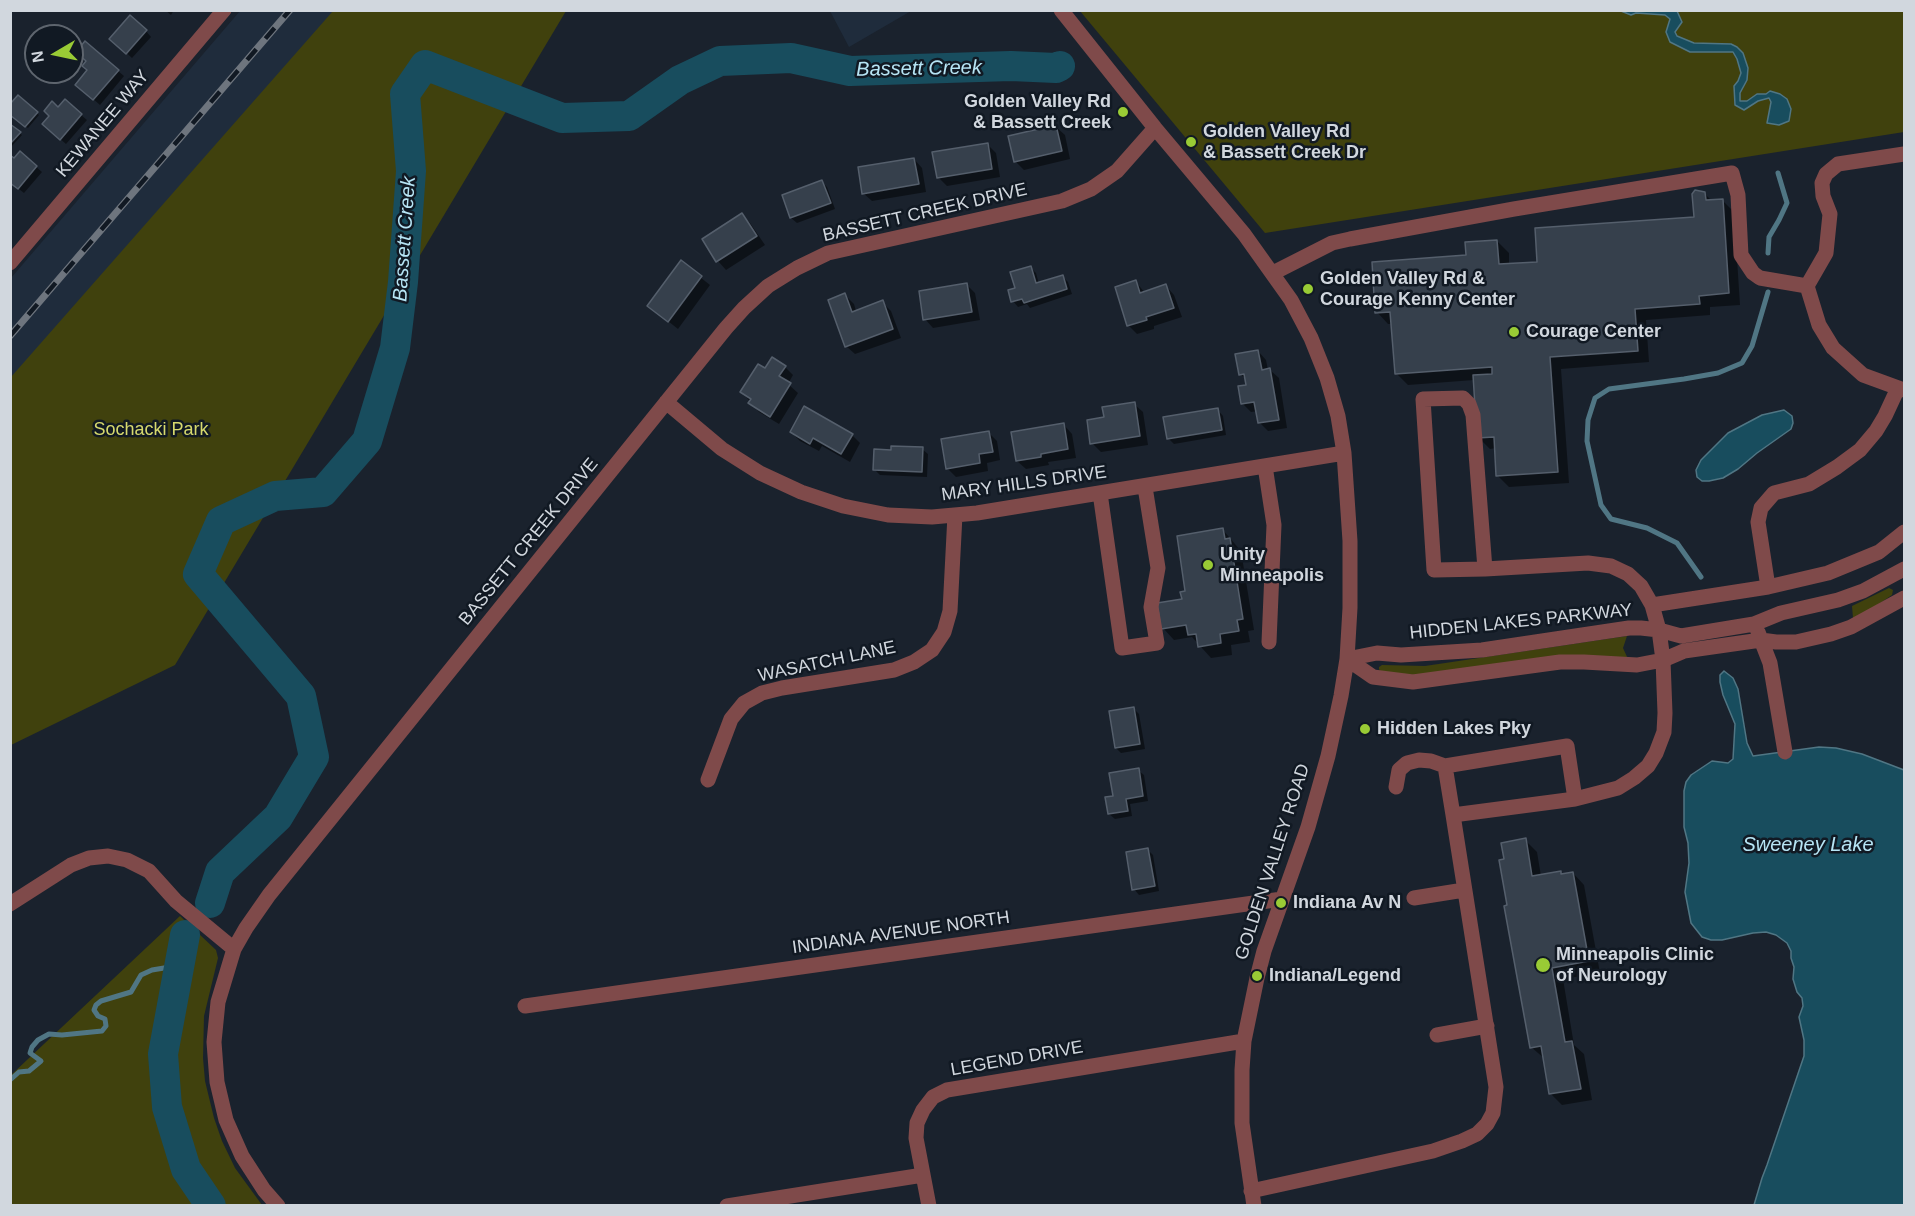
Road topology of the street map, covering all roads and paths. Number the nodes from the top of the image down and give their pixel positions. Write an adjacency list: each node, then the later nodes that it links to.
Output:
1 (224, 10): 5 (street, KEWANEE WAY)
2 (1061, 10): 3 (street, GOLDEN VALLEY ROAD)
3 (1155, 128): 6 (street, GOLDEN VALLEY ROAD); 9 (street, BASSETT CREEK DRIVE)
4 (1905, 154): 7 (street)
5 (10, 263)
6 (1273, 273): 7 (street); 10 (street, GOLDEN VALLEY ROAD)
7 (1807, 286): 8 (street)
8 (1901, 389): 18 (street)
9 (666, 402): 14 (street, MARY HILLS DRIVE); 37 (street, BASSETT CREEK DRIVE)
10 (1344, 453): 11 (street, MARY HILLS DRIVE); 25 (street, GOLDEN VALLEY ROAD)
11 (1265, 466): 12 (street, MARY HILLS DRIVE); 24 (street)
12 (1145, 487): 13 (street, MARY HILLS DRIVE); 13 (street)
13 (1100, 493): 14 (street, MARY HILLS DRIVE)
14 (955, 515): 29 (street, WASATCH LANE)
15 (1905, 532): 18 (street)
16 (1485, 569): 16 (street); 20 (street)
17 (1901, 572): 19 (street); 21 (street, HIDDEN LAKES PARKWAY)
18 (1768, 587): 20 (street)
19 (1905, 597): 23 (street)
20 (1652, 605): 22 (street)
21 (1754, 624): 22 (street, HIDDEN LAKES PARKWAY); 23 (street)
22 (1659, 630): 25 (street, HIDDEN LAKES PARKWAY); 26 (street)
23 (1761, 640): 26 (street); 27 (street)
24 (1269, 642)
25 (1347, 659): 26 (street); 35 (street, GOLDEN VALLEY ROAD)
26 (1663, 660): 31 (street)
27 (1785, 752)
28 (1445, 766): 30 (street); 31 (street); 32 (street)
29 (708, 780)
30 (1395, 787)
31 (1575, 798): 32 (street)
32 (1453, 815): 33 (street)
33 (1464, 890): 34 (street); 39 (street)
34 (1414, 898)
35 (1282, 899): 38 (street, INDIANA AVENUE NORTH); 41 (street, GOLDEN VALLEY ROAD)
36 (10, 904): 37 (street)
37 (234, 949): 44 (street, BASSETT CREEK DRIVE)
38 (525, 1006)
39 (1486, 1026): 40 (street); 43 (street)
40 (1437, 1035)
41 (1244, 1041): 42 (street, LEGEND DRIVE); 43 (street, GOLDEN VALLEY ROAD)
42 (923, 1175): 45 (street); 46 (street, LEGEND DRIVE)
43 (1253, 1198)
44 (278, 1206)
45 (727, 1206)
46 (929, 1206)

